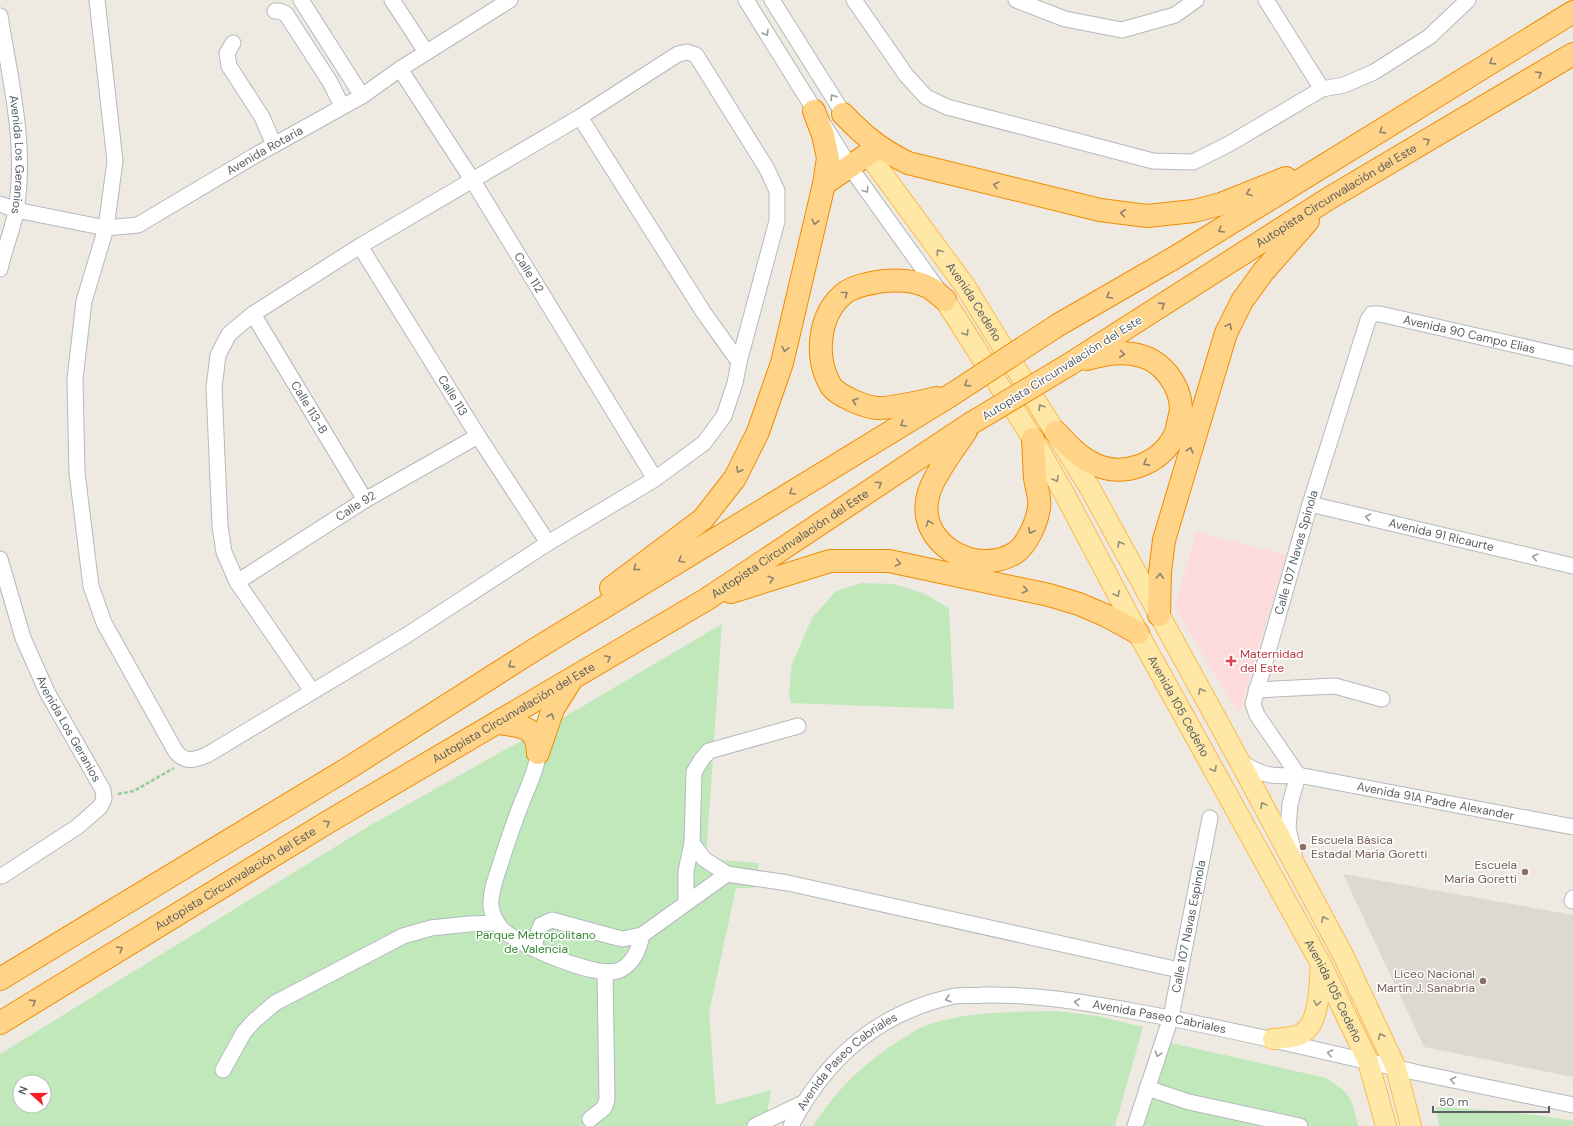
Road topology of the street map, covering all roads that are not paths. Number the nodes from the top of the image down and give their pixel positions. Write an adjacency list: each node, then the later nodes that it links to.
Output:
1 (97, 0): 34 (street)
2 (301, 0): 20 (street)
3 (392, 0): 16 (street)
4 (746, 0): 22 (street, Avenida Cedeño, one-way to 22)
5 (772, 0): 23 (street, Avenida Cedeño, one-way to 5)
6 (854, 0): 19 (street)
7 (1016, 0): 8 (street)
8 (1196, 0)
9 (1266, 0): 19 (street)
10 (1468, 0): 19 (street)
11 (508, 1): 16 (street, Avenida Rotaria)
12 (275, 11): 21 (street)
13 (1573, 12): 26 (highway, one-way to 26)
14 (0, 16): 33 (street, Avenida Los Geranios)
15 (233, 43): 25 (street)
16 (426, 52): 18 (street, Avenida Rotaria)
17 (1573, 54): 31 (highway, Autopista Circunvalación del Este, one-way to 17)
18 (400, 69): 20 (street, Avenida Rotaria); 29 (street, Calle 112)
19 (1322, 89)
20 (362, 96): 21 (street, Avenida Rotaria)
21 (342, 106): 25 (street, Avenida Rotaria)
22 (814, 111): 28 (street, Avenida Cedeño); 30 (highway)
23 (843, 114): 26 (highway, one-way to 23); 27 (street, Avenida Cedeño)
24 (580, 117): 29 (street); 41 (street); 41 (street)
25 (274, 144): 34 (street, Avenida Rotaria)
26 (1350, 151): 43 (highway, one-way to 43, bridge)
27 (868, 154): 28 (highway); 45 (main road, Avenida Cedeño, one-way to 27)
28 (850, 167): 30 (highway); 37 (street, Avenida Cedeño, one-way to 37)
29 (473, 181): 35 (street); 48 (street, Calle 112)
30 (824, 184): 58 (highway, one-way to 58)
31 (1328, 199): 42 (highway, Autopista Circunvalación del Este, one-way to 31); 56 (highway, one-way to 31)
32 (0, 204): 33 (street, Avenida Rotaria)
33 (16, 210): 34 (street, Avenida Rotaria); 36 (street, Avenida Los Geranios)
34 (106, 228): 61 (street)
35 (360, 246): 38 (street); 46 (street, Calle 113)
36 (0, 269)
37 (945, 300): 43 (highway, one-way to 37); 47 (main road, Avenida 105 Cedeño, one-way to 47)
38 (253, 314): 49 (street, Calle 113-B); 54 (street)
39 (1368, 320): 40 (street, Avenida 90 Campo Elias); 50 (street, Calle 107 Navas Spinola)
40 (1573, 358)
41 (739, 362): 48 (street)
42 (1070, 364): 44 (highway, Autopista Circunvalación del Este, bridge); 45 (highway, one-way to 45)
43 (948, 396): 58 (highway, one-way to 58)
44 (970, 424): 47 (highway, one-way to 44); 55 (highway, Autopista Circunvalación del Este, one-way to 44)
45 (1056, 432): 56 (main road, Avenida Cedeño, one-way to 45)
46 (478, 436): 49 (street, Calle 92); 51 (street, Calle 113)
47 (1033, 439): 57 (main road, Avenida 105 Cedeño, one-way to 57)
48 (655, 479): 51 (street)
49 (365, 500): 54 (street, Calle 92)
50 (1310, 504): 53 (street, Avenida 91 Ricaurte, one-way to 50); 60 (street, Calle 107 Navas Spinola)
51 (548, 544): 61 (street)
52 (0, 559): 73 (street, Avenida Los Geranios)
53 (1573, 566)
54 (237, 582): 61 (street)
55 (707, 599): 57 (highway, one-way to 57); 59 (highway, Autopista Circunvalación del Este, one-way to 55)
56 (1159, 615): 66 (main road, Avenida 105 Cedeño, one-way to 56)
57 (1138, 633): 78 (main road, Avenida 105 Cedeño, one-way to 78)
58 (534, 650): 81 (highway, one-way to 81)
59 (571, 679): 63 (highway, Autopista Circunvalación del Este); 65 (highway, one-way to 59)
60 (1256, 690): 62 (street); 67 (street, Calle 107 Navas Spinola)
61 (312, 691)
62 (1382, 699)
63 (498, 723): 65 (highway); 83 (highway, Autopista Circunvalación del Este, one-way to 63)
64 (798, 726): 70 (street)
65 (538, 753): 75 (street)
66 (1240, 762): 67 (street, Avenida 91A Padre Alexander); 71 (main road, Avenida 105 Cedeño, one-way to 66)
67 (1298, 775): 69 (street, Avenida 91A Padre Alexander); 71 (street)
68 (1210, 818): 79 (street, Calle 107 Navas Espinola)
69 (1573, 827)
70 (692, 843): 72 (street); 74 (street)
71 (1298, 872): 86 (main road, Avenida 105 Cedeño, one-way to 71)
72 (726, 874): 74 (street); 79 (street)
73 (1, 875)
74 (686, 902): 76 (street)
75 (497, 923): 77 (street); 87 (street)
76 (642, 935): 77 (street); 80 (street)
77 (533, 948): 80 (street)
78 (1320, 964): 84 (main road, one-way to 84); 85 (main road, Avenida 105 Cedeño)
79 (1179, 970): 82 (street, Calle 107 Navas Espinola)
80 (605, 972): 91 (street)
81 (0, 979)
82 (1170, 1017): 84 (street, Avenida Paseo Cabriales); 88 (street, Calle 107 Navas Espinola, one-way to 88); 89 (street, Avenida Paseo Cabriales, one-way to 89)
83 (0, 1023)
84 (1273, 1039): 85 (street, Avenida Paseo Cabriales, one-way to 84)
85 (1368, 1061): 86 (street, Avenida Paseo Cabriales); 96 (main road, Avenida 105 Cedeño)
86 (1396, 1068): 90 (street, Avenida Paseo Cabriales, one-way to 86); 97 (main road, Avenida 105 Cedeño)
87 (223, 1070)
88 (1147, 1088): 92 (street, Calle 107 Navas Espinola); 95 (street)
89 (802, 1103): 93 (street); 94 (street, Avenida Paseo Cabriales)
90 (1573, 1105)
91 (590, 1119)
92 (1137, 1120)
93 (755, 1126)
94 (791, 1126)
95 (1300, 1126)
96 (1386, 1126)
97 (1411, 1126)

